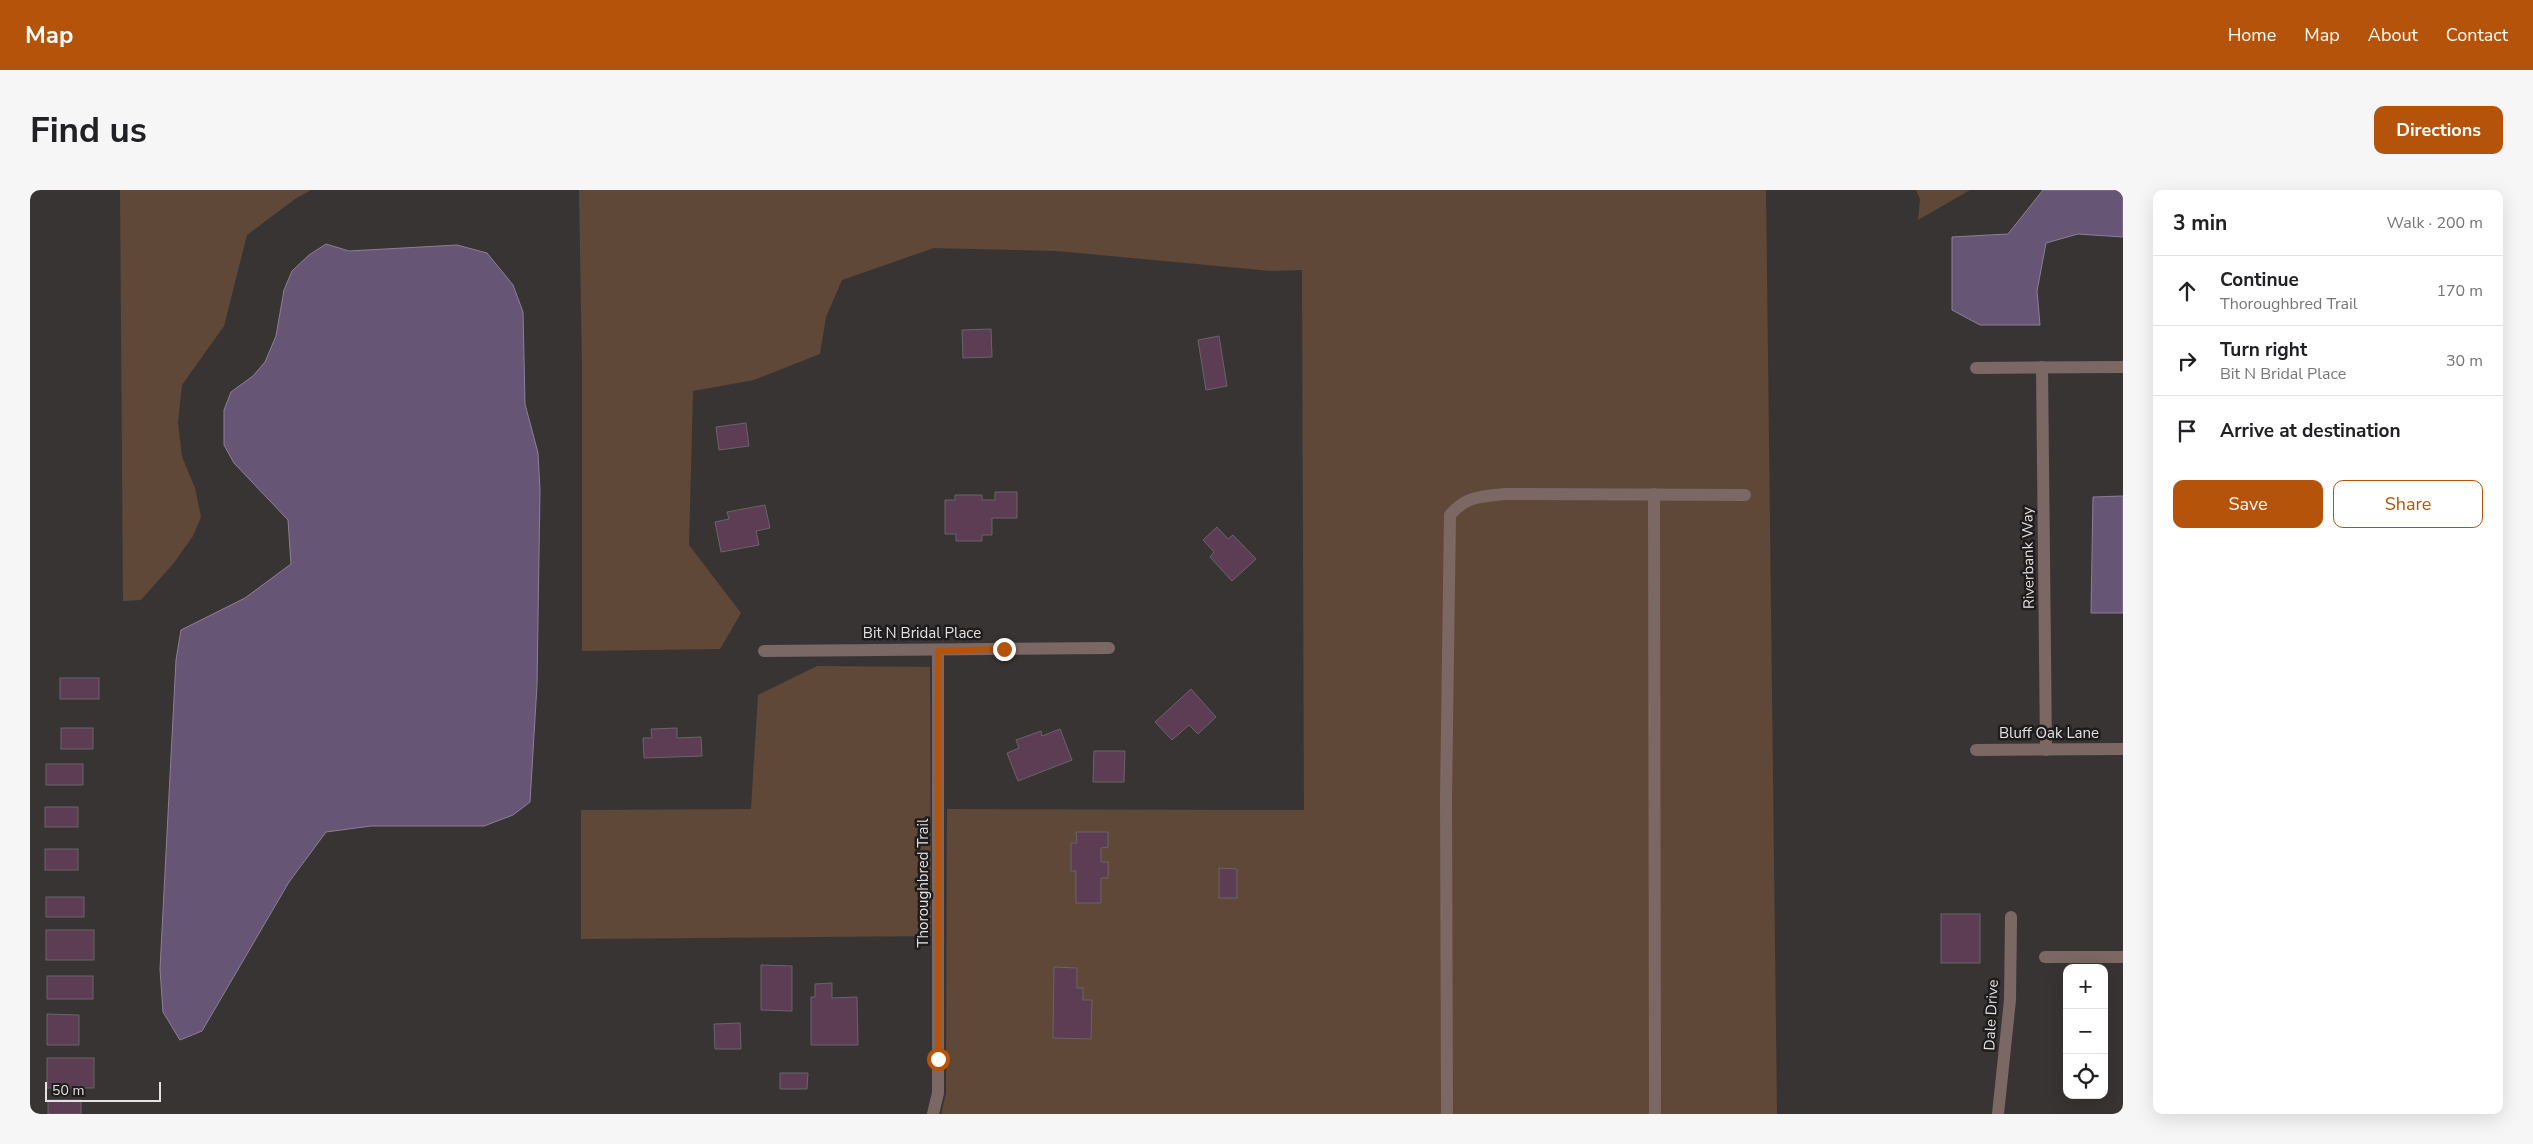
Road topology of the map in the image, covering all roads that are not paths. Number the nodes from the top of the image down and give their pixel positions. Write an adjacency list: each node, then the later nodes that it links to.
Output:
1 (2042, 367): 2 (street); 3 (street); 11 (street, Riverbank Way)
2 (2123, 367)
3 (1976, 368)
4 (1654, 494): 5 (street); 16 (street); 17 (street)
5 (1744, 495)
6 (1109, 648): 8 (street, Bit N Bridal Place)
7 (764, 651): 8 (street, Bit N Bridal Place)
8 (938, 651): 15 (street, Thoroughbred Trail)
9 (2123, 749): 11 (street, Bluff Oak Lane)
10 (1976, 750): 11 (street, Bluff Oak Lane)
11 (2046, 750)
12 (2011, 917): 18 (street, Dale Drive)
13 (2045, 957): 14 (street)
14 (2123, 957)
15 (933, 1114)
16 (1447, 1114)
17 (1655, 1114)
18 (1998, 1114)

